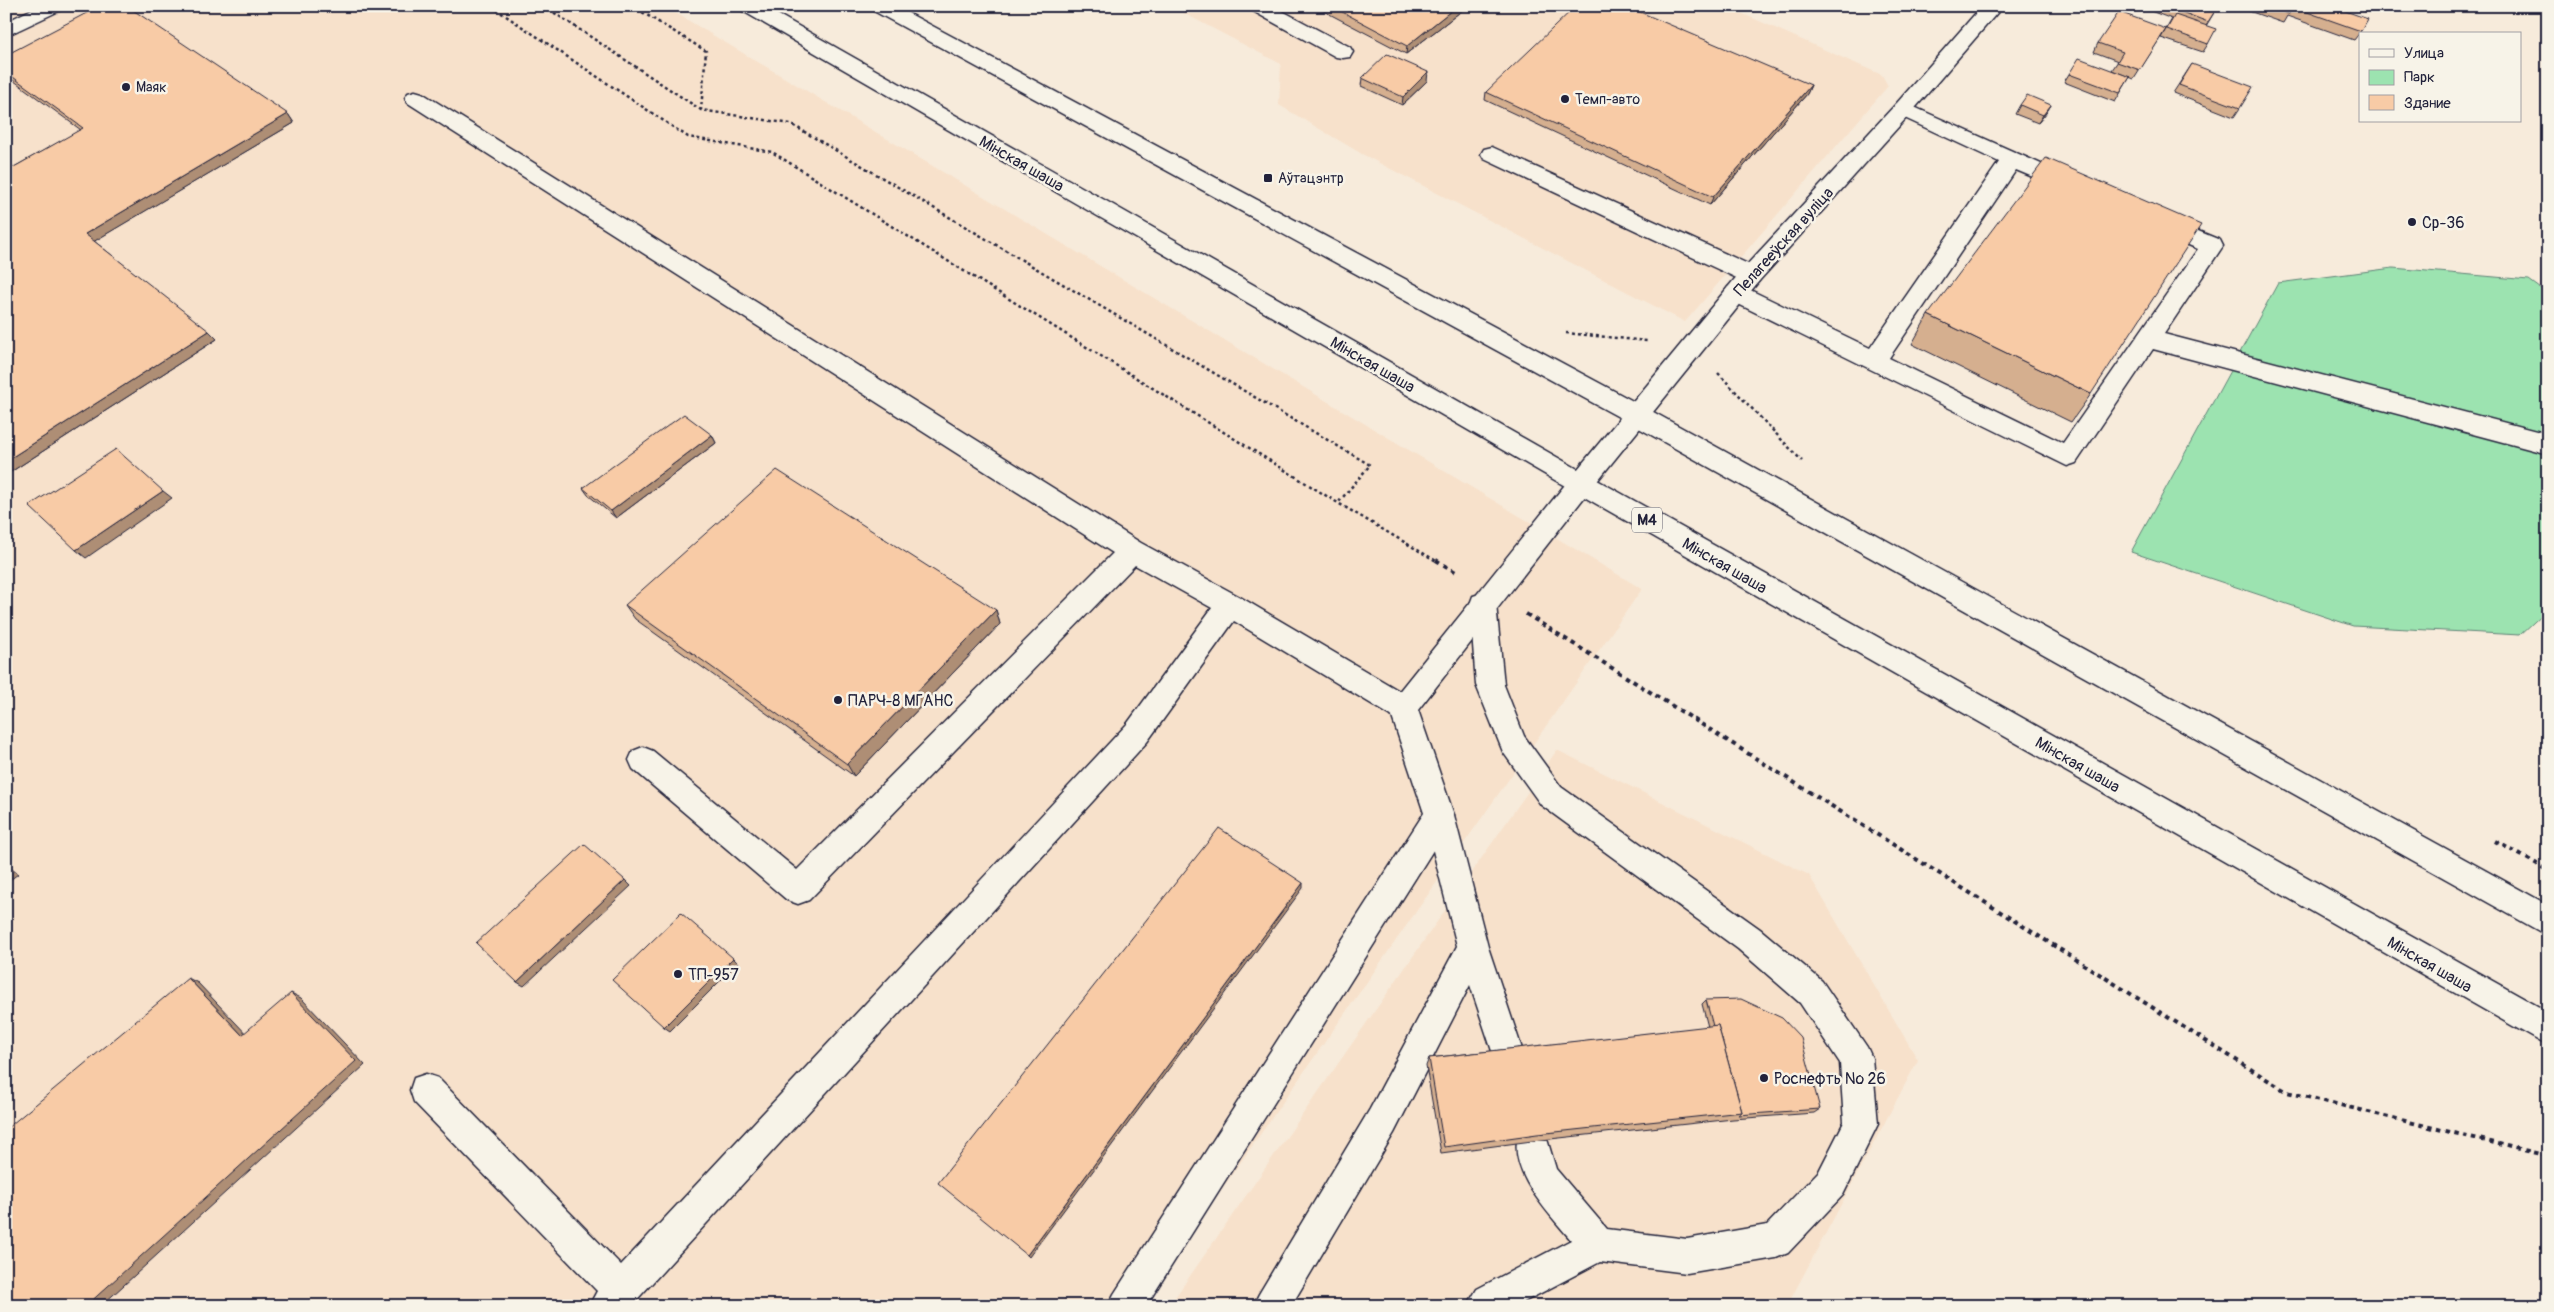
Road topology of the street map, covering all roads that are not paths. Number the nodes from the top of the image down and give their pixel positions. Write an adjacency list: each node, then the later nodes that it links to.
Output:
1 (54, 6): 6 (main road)
2 (748, 6): 20 (main road, Мінская шаша / М4)
3 (879, 6): 18 (main road)
4 (1258, 6): 7 (main road)
5 (1993, 6): 9 (main road, Пелагееўская вуліца)
6 (6, 30)
7 (1343, 52)
8 (415, 98): 21 (main road)
9 (1902, 110): 11 (main road); 14 (main road, Пелагееўская вуліца)
10 (1492, 154): 14 (main road)
11 (2012, 161): 12 (main road); 17 (main road)
12 (2094, 196)
13 (2139, 215): 16 (main road)
14 (1751, 275): 15 (main road, Пелагееўская вуліца)
15 (1736, 294): 17 (main road); 18 (main road, Пелагееўская вуліца)
16 (2148, 339): 17 (main road); 19 (main road)
17 (1874, 361)
18 (1637, 415): 20 (main road, Пелагееўская вуліца); 27 (main road)
19 (2548, 444)
20 (1581, 484): 22 (main road, Пелагееўская вуліца); 29 (main road, Мінская шаша / М4)
21 (1132, 551): 23 (main road); 25 (main road)
22 (1483, 604): 24 (main road, Пелагееўская вуліца); 33 (main road)
23 (1230, 605): 24 (main road); 34 (main road)
24 (1403, 708): 26 (main road)
25 (643, 760)
26 (1439, 815): 28 (main road); 35 (main road)
27 (2548, 921)
28 (1473, 947): 30 (main road); 36 (main road)
29 (2548, 1030)
30 (1508, 1055)
31 (426, 1090): 34 (main road)
32 (1532, 1141): 33 (main road)
33 (1598, 1245): 37 (main road)
34 (615, 1298)
35 (1126, 1306)
36 (1270, 1306)
37 (1485, 1306)

